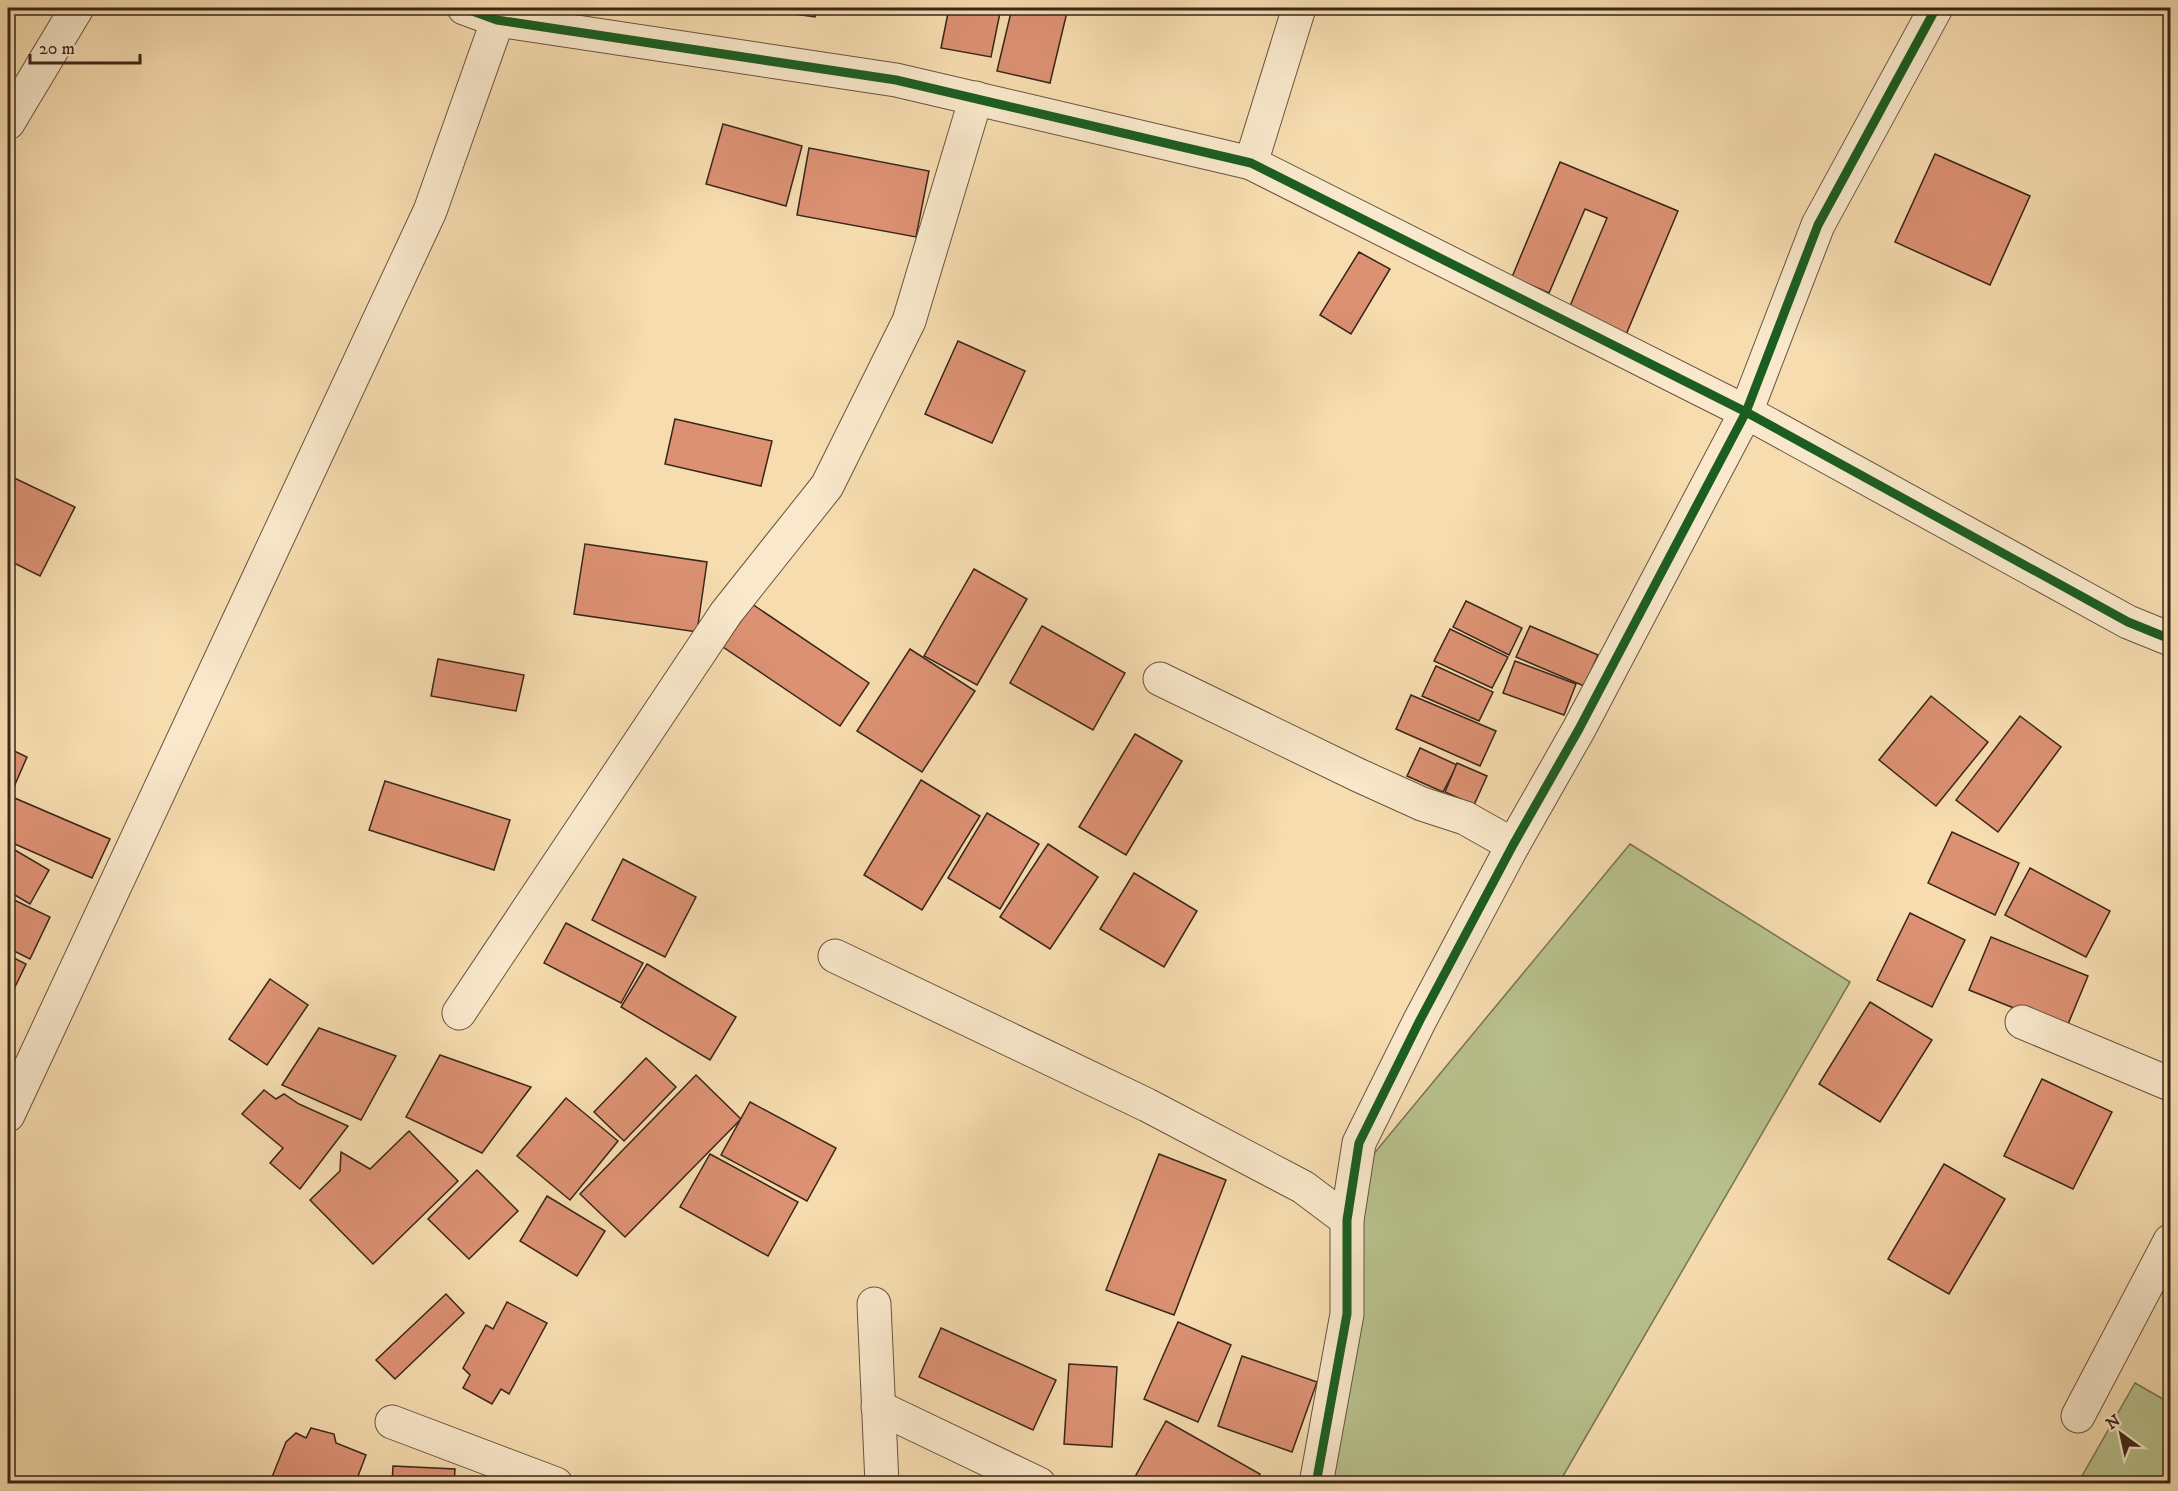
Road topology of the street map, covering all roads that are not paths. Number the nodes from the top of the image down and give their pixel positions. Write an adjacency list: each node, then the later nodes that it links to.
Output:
1 (77, 8): 7 (street)
2 (464, 8): 5 (street)
3 (1299, 8): 8 (street)
4 (1936, 8): 9 (street)
5 (500, 14): 6 (street); 17 (street)
6 (976, 98): 8 (street); 14 (street)
7 (8, 123)
8 (1251, 163): 9 (street)
9 (1746, 411): 10 (street); 12 (street)
10 (2170, 639)
11 (1160, 679): 12 (street)
12 (1513, 845): 18 (street)
13 (836, 956): 18 (street)
14 (459, 1013)
15 (2022, 1022): 16 (street)
16 (2170, 1084)
17 (8, 1115)
18 (1347, 1220): 27 (street)
19 (2170, 1241): 22 (street)
20 (874, 1304): 21 (street)
21 (878, 1407): 25 (street); 26 (street)
22 (2078, 1416)
23 (392, 1422): 24 (street)
24 (556, 1484)
25 (882, 1484)
26 (1040, 1484)
27 (1316, 1484)

